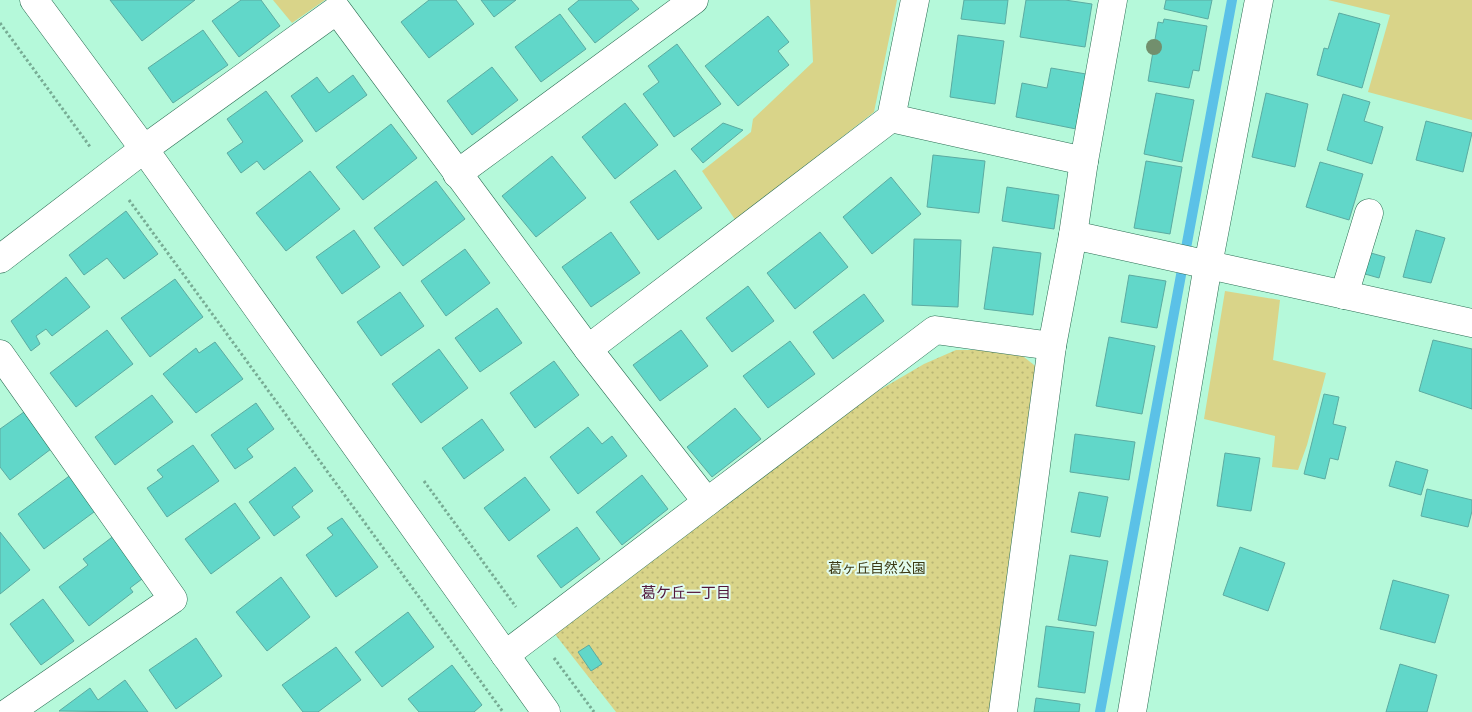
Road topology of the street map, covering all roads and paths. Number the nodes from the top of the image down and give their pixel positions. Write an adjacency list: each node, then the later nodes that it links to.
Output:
1 (34, 0): 9 (street)
2 (694, 0): 12 (street)
3 (915, 0): 8 (street)
4 (1113, 0): 10 (street)
5 (1259, 0): 16 (street)
6 (344, 5): 9 (street); 12 (street)
7 (0, 23): 11 (path)
8 (891, 118): 10 (street); 20 (street)
9 (144, 149): 11 (street); 23 (street)
10 (1084, 161): 14 (street)
11 (111, 174): 15 (street); 26 (path)
12 (457, 174): 20 (street)
13 (1369, 213): 17 (street)
14 (1073, 235): 16 (street); 19 (street)
15 (0, 259)
16 (1203, 264): 17 (street); 29 (street)
17 (1344, 295): 18 (street)
18 (1472, 323)
19 (1052, 346): 22 (street); 28 (street)
20 (588, 349): 22 (street)
21 (0, 354): 25 (street)
22 (707, 502): 23 (street)
23 (505, 655): 27 (street)
24 (0, 697): 25 (street)
25 (10, 712)
26 (503, 712)
27 (546, 712)
28 (1004, 712)
29 (1132, 712)

